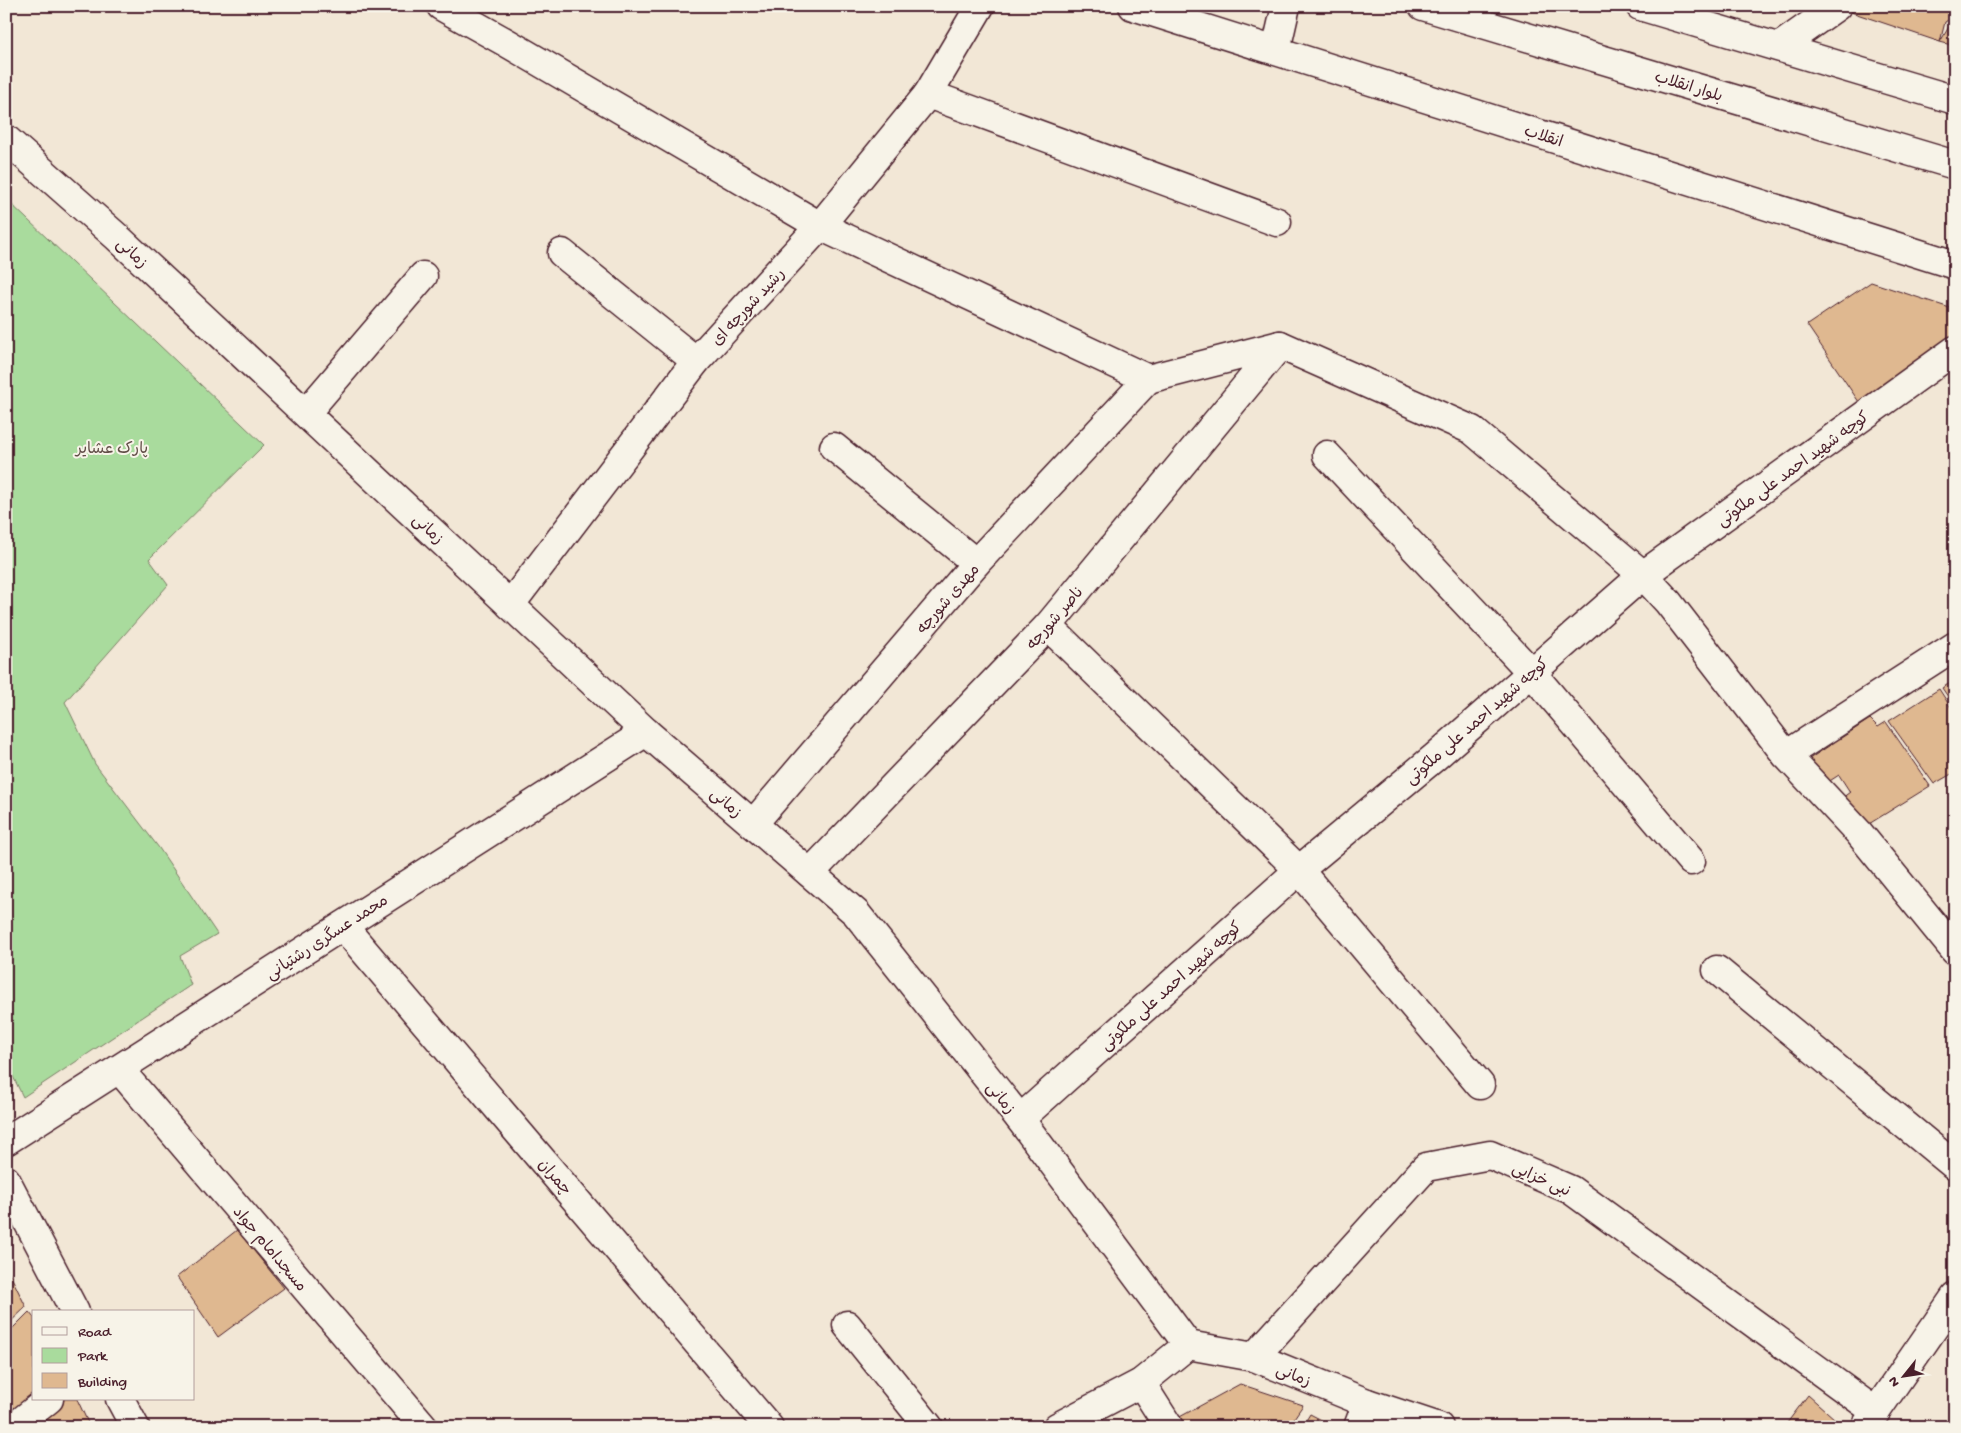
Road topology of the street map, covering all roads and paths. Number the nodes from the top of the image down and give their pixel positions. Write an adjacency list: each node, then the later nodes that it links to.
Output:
1 (441, 6): 15 (street)
2 (980, 6): 10 (street, رشید شورچه ای)
3 (1133, 6): 9 (street, انقلاب)
4 (1286, 6): 9 (street)
5 (1423, 6): 13 (street, بلوار انقلاب)
6 (1640, 6): 8 (street)
7 (1837, 6): 8 (street)
8 (1779, 47): 11 (street)
9 (1276, 50): 17 (street, انقلاب)
10 (928, 94): 14 (street); 15 (street, رشید شورچه ای)
11 (1955, 100)
12 (6, 139): 23 (street, زمانی)
13 (1955, 165)
14 (1277, 222)
15 (820, 226): 21 (street, رشید شورچه ای); 22 (street)
16 (562, 253): 21 (street)
17 (1955, 266)
18 (423, 276): 23 (street)
19 (1280, 345): 22 (street); 27 (street); 29 (street, ناصر شورچه)
20 (1955, 350): 27 (street, کوچه شهید احمد علی ملکوتی)
21 (696, 361): 28 (street, رشید شورچه ای)
22 (1148, 379): 26 (street, مهدی شورچه)
23 (306, 413): 28 (street, زمانی)
24 (834, 447): 26 (street)
25 (1327, 455): 31 (street)
26 (976, 563): 34 (street, مهدی شورچه)
27 (1642, 575): 31 (street, کوچه شهید احمد علی ملکوتی); 33 (street)
28 (510, 605): 32 (street, زمانی)
29 (1048, 626): 36 (street); 37 (street, ناصر شورچه)
30 (1955, 646): 33 (street)
31 (1531, 672): 35 (street); 36 (street, کوچه شهید احمد علی ملکوتی)
32 (646, 732): 34 (street, زمانی); 38 (street, محمد عسگری رشتیانی)
33 (1786, 755): 39 (street)
34 (753, 824): 37 (street, زمانی)
35 (1691, 862)
36 (1299, 870): 42 (street); 43 (street, کوچه شهید احمد علی ملکوتی)
37 (810, 873): 43 (street, زمانی)
38 (343, 926): 41 (street, محمد عسگری رشتیانی); 60 (street, چمران)
39 (1955, 951)
40 (1717, 970): 45 (street)
41 (119, 1069): 44 (street, محمد عسگری رشتیانی); 59 (street, مسجدامام جواد)
42 (1480, 1085)
43 (1020, 1119): 50 (street, زمانی)
44 (6, 1141)
45 (1955, 1166)
46 (6, 1180): 48 (street)
47 (1955, 1297): 56 (street)
48 (74, 1310)
49 (847, 1325): 61 (street)
50 (1188, 1345): 51 (street, زمانی); 52 (street)
51 (1254, 1358): 55 (street, زمانی); 56 (street, نبی خزایی)
52 (1141, 1383): 62 (street); 63 (street)
53 (48, 1400): 57 (street)
54 (121, 1400): 58 (street)
55 (1363, 1415): 64 (street, زمانی)
56 (1871, 1419)
57 (14, 1427)
58 (135, 1427)
59 (424, 1427)
60 (769, 1427)
61 (929, 1427)
62 (1057, 1427)
63 (1169, 1427)
64 (1439, 1427)

